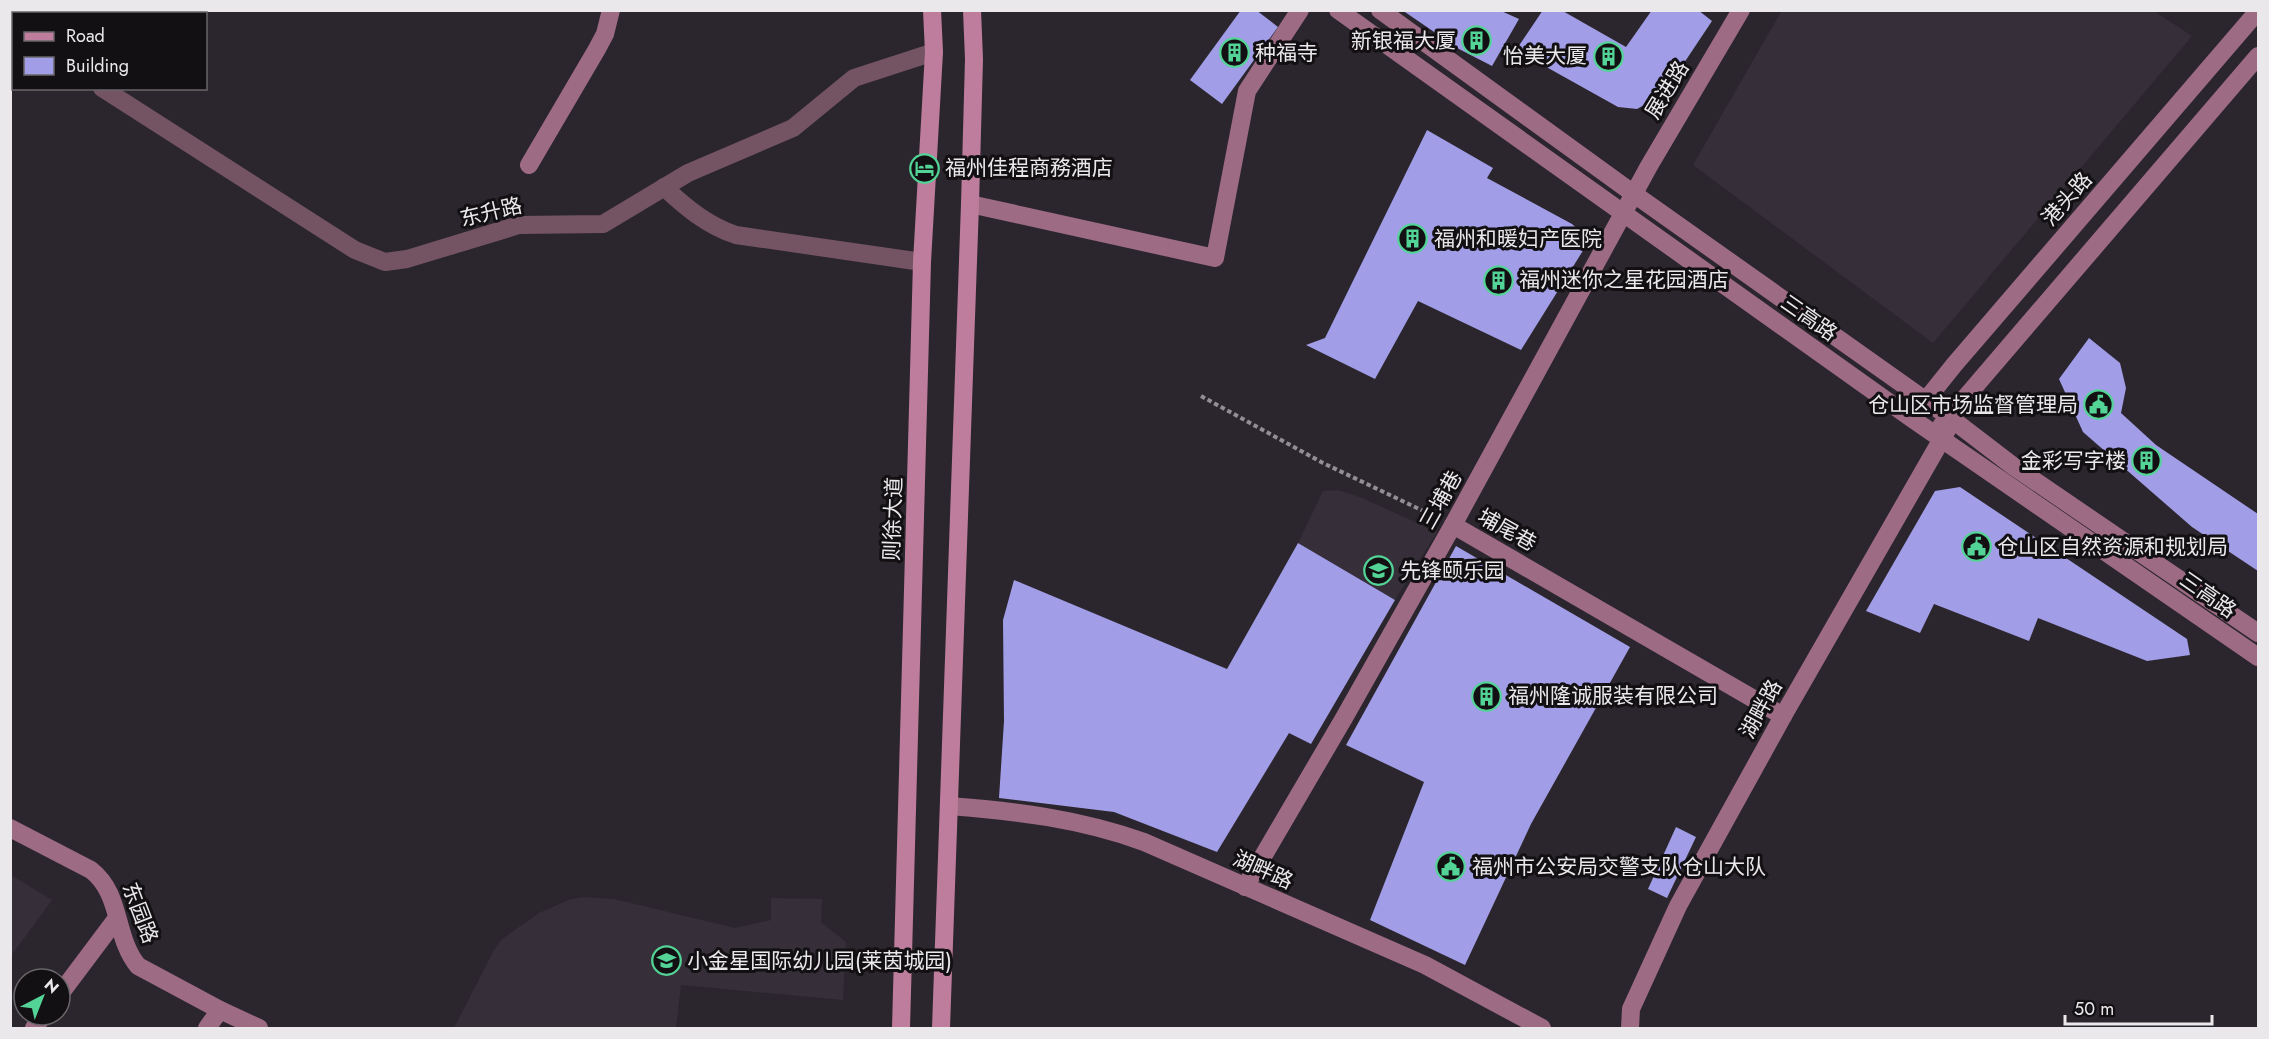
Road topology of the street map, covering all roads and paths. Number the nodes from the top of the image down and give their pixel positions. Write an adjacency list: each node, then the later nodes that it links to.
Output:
1 (611, 10): 12 (street)
2 (932, 10): 9 (main road, 则徐大道)
3 (972, 10): 15 (main road)
4 (1300, 10): 15 (street)
5 (1338, 10): 16 (street, 三高路)
6 (1380, 10): 14 (street, 三高路)
7 (1741, 10): 14 (street, 展进路)
8 (2256, 14): 19 (street, 港头路)
9 (934, 52): 13 (street, 东升路); 17 (main road, 则徐大道)
10 (2259, 56): 21 (street)
11 (105, 90): 13 (street, 东升路)
12 (529, 165)
13 (664, 187): 17 (street)
14 (1634, 194): 16 (street, 三埔巷); 19 (street, 三高路)
15 (970, 204): 27 (main road)
16 (1624, 214): 20 (street, 三高路); 23 (street, 三埔巷)
17 (922, 262): 35 (main road, 则徐大道)
18 (1202, 396): 23 (path, 埔尾巷)
19 (1926, 401): 20 (street, 港头路); 21 (street, 三高路)
20 (1911, 418): 22 (street, 三高路)
21 (1951, 418): 22 (street, 湖畔路); 24 (street, 三高路)
22 (1938, 437): 25 (street, 三高路); 26 (street, 湖畔路)
23 (1453, 525): 26 (street, 埔尾巷); 29 (street, 三埔巷)
24 (2259, 633)
25 (2259, 657)
26 (1783, 716): 38 (street, 湖畔路)
27 (949, 806): 29 (street, 湖畔路); 36 (main road)
28 (10, 828): 30 (street, 东园路)
29 (1245, 887): 37 (street, 湖畔路)
30 (117, 918): 31 (street); 32 (street, 东园路)
31 (72, 978)
32 (219, 1010): 33 (street); 34 (street, 东园路)
33 (207, 1029)
34 (259, 1029)
35 (901, 1029)
36 (941, 1029)
37 (1542, 1029)
38 (1630, 1029)

